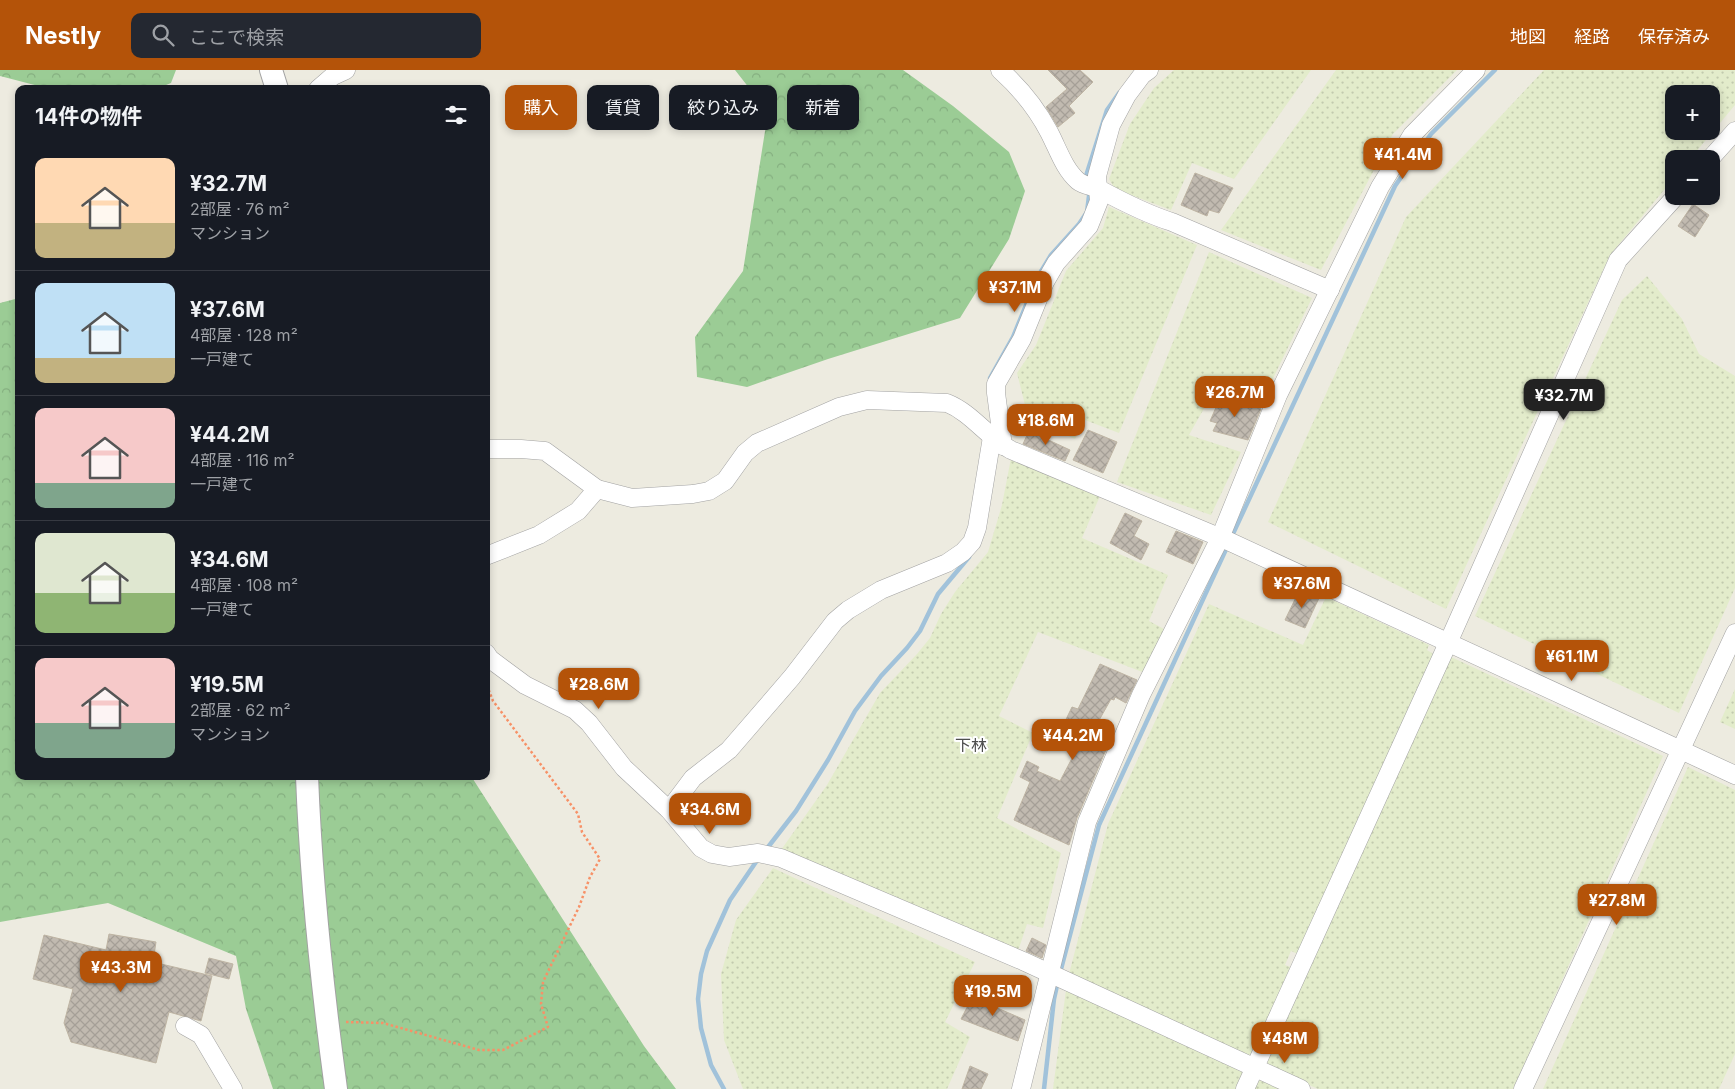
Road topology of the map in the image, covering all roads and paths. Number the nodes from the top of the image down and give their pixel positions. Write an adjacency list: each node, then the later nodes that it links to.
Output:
1 (271, 70): 6 (street)
2 (346, 70): 7 (street)
3 (1000, 70): 10 (street)
4 (1149, 70): 10 (street)
5 (1476, 70): 12 (street)
6 (276, 85)
7 (323, 85)
8 (1735, 131): 9 (street)
9 (1718, 150)
10 (1091, 186): 12 (street); 13 (street)
11 (1668, 205): 19 (street)
12 (1330, 290): 16 (street)
13 (998, 441): 15 (street); 16 (street); 25 (street)
14 (490, 449): 15 (street)
15 (597, 489): 17 (street)
16 (1227, 541): 19 (street); 26 (street)
17 (490, 554)
18 (1735, 634): 22 (street)
19 (1448, 643): 22 (street); 29 (street)
20 (490, 659): 25 (street)
21 (490, 693): 27 (path)
22 (1682, 750): 23 (street); 35 (street)
23 (1735, 775)
24 (307, 780): 27 (street)
25 (668, 810): 26 (street)
26 (1056, 976): 29 (street); 32 (street)
27 (327, 1024): 31 (street)
28 (185, 1026): 30 (street)
29 (1255, 1068): 33 (street); 34 (street)
30 (233, 1089)
31 (336, 1089)
32 (1021, 1089)
33 (1245, 1089)
34 (1301, 1089)
35 (1523, 1089)

